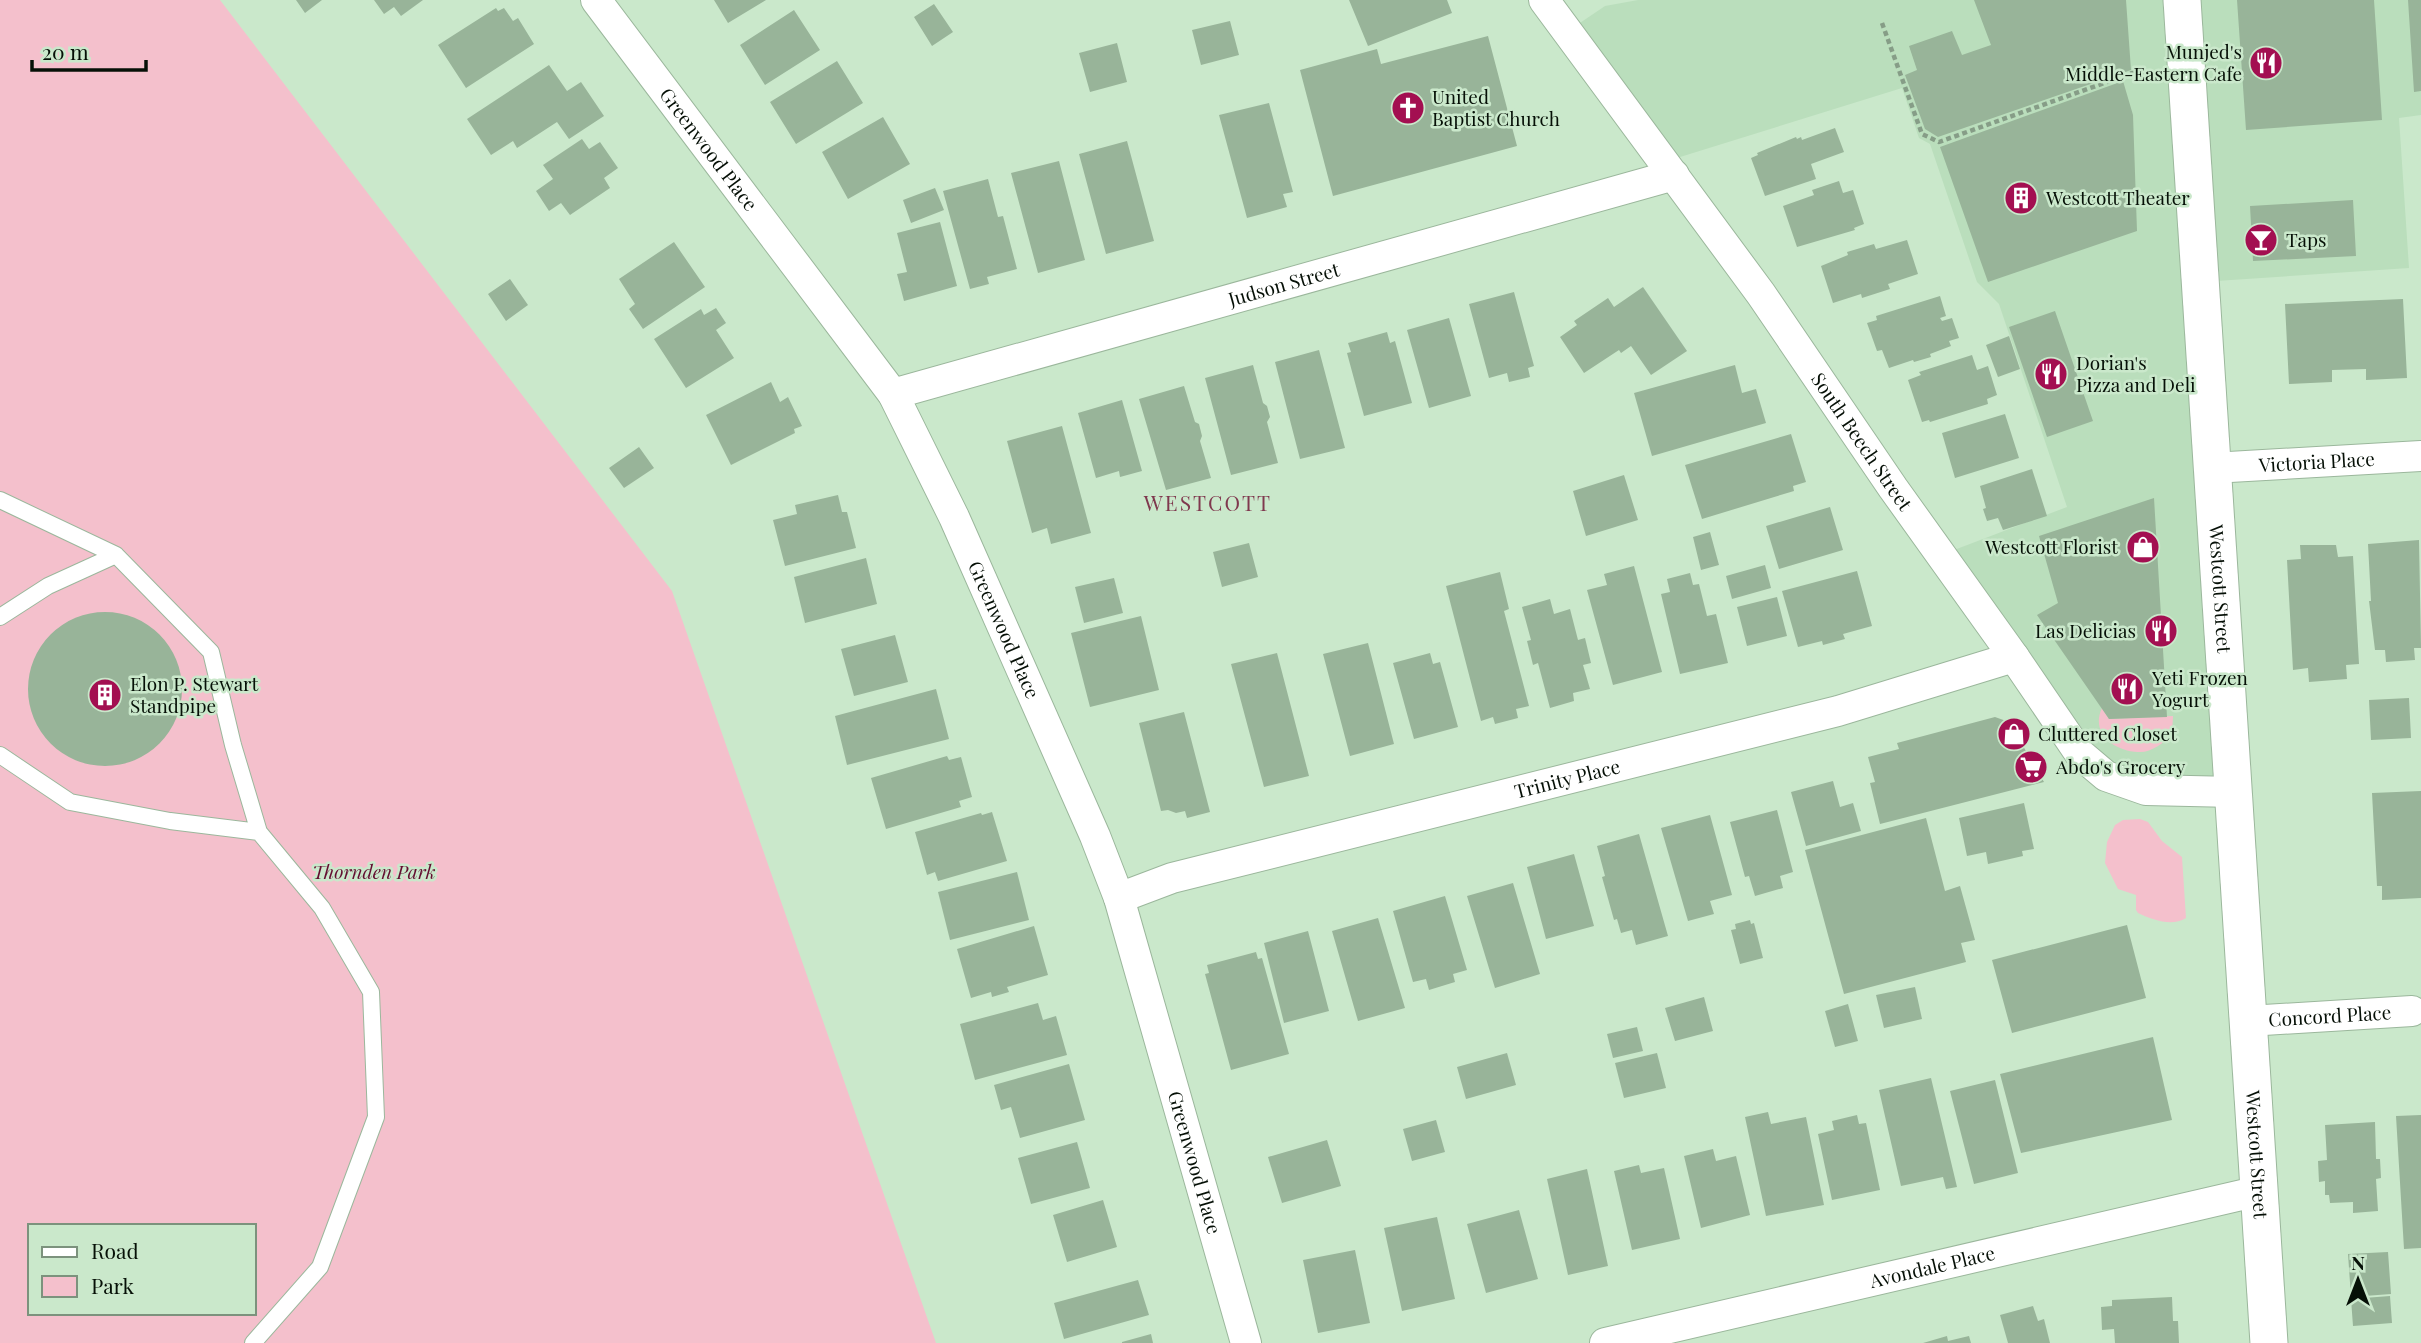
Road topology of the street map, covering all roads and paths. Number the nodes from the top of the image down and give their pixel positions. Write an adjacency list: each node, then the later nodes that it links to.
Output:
1 (596, 0): 7 (street, Greenwood Place)
2 (1544, 0): 6 (street, South Beech Street)
3 (2182, 0): 5 (street, Westcott Street)
4 (1881, 23): 5 (path)
5 (2186, 72): 9 (street, Westcott Street)
6 (1674, 175): 7 (street, Judson Street); 13 (street, South Beech Street)
7 (893, 394): 17 (street, Greenwood Place)
8 (2421, 456): 9 (street, Victoria Place)
9 (2212, 468): 15 (street, Westcott Street)
10 (0, 500): 11 (lane)
11 (116, 555): 12 (lane); 16 (lane)
12 (0, 617)
13 (2014, 657): 15 (street, South Beech Street); 17 (street, Trinity Place)
14 (0, 755): 16 (lane)
15 (2234, 792): 19 (street, Westcott Street)
16 (260, 832): 21 (lane)
17 (1119, 898): 22 (street, Greenwood Place)
18 (2418, 1009): 19 (street, Concord Place)
19 (2248, 1021): 20 (street, Westcott Street)
20 (2259, 1191): 23 (street, Avondale Place); 24 (street, Westcott Street)
21 (253, 1343)
22 (1245, 1343)
23 (1605, 1343)
24 (2269, 1343)

